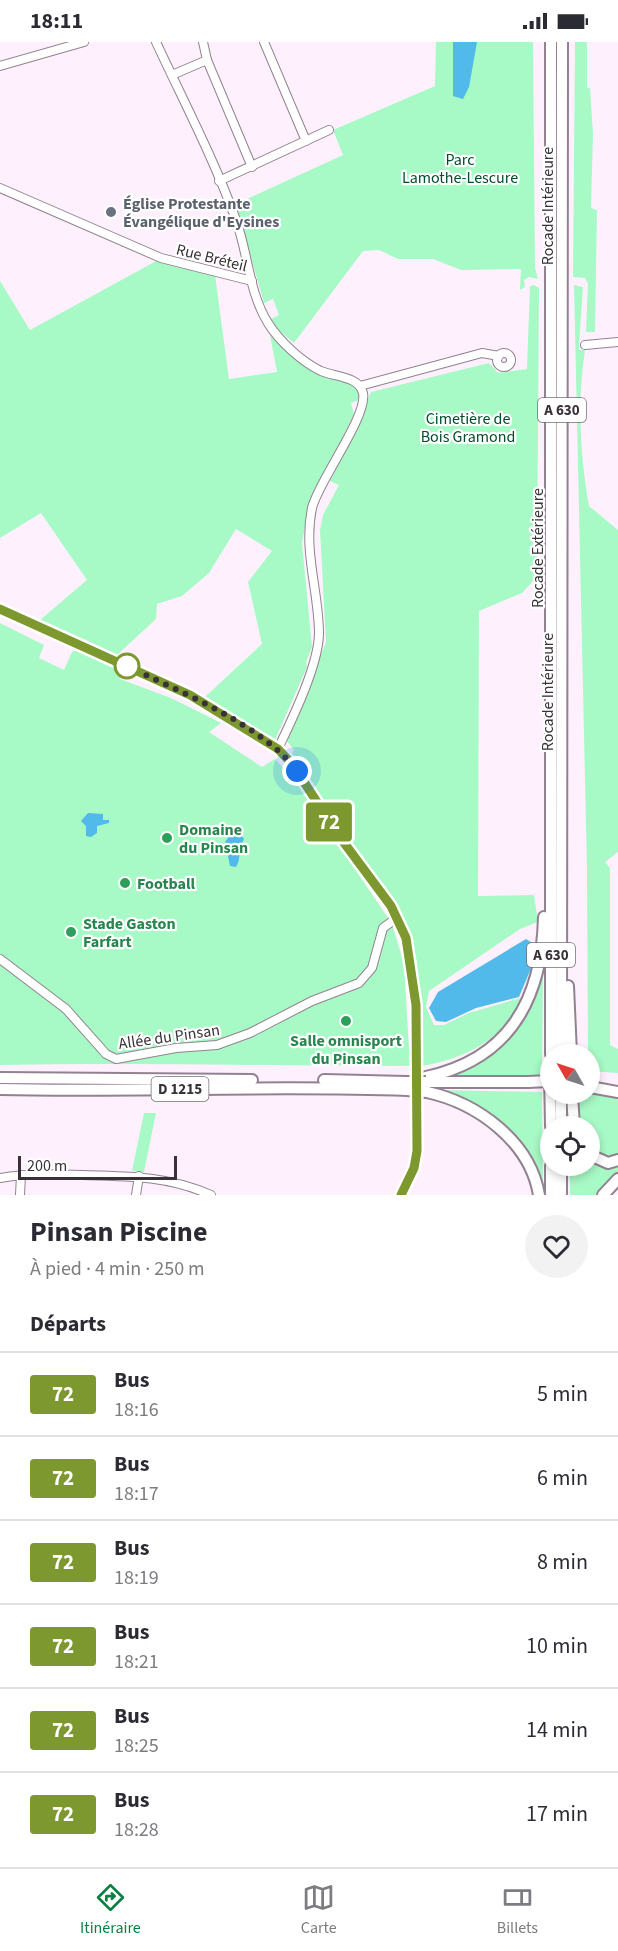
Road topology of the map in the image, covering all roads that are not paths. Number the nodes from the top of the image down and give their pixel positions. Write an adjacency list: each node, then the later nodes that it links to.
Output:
1 (84, 42): 8 (street)
2 (156, 42): 9 (street)
3 (203, 42): 7 (street)
4 (264, 42): 11 (street)
5 (551, 42): 22 (highway, Rocade Extérieure / A 630)
6 (562, 42): 24 (highway, Rocade Intérieure / A 630)
7 (207, 60): 9 (street); 12 (street)
8 (0, 66)
9 (172, 75): 13 (street)
10 (329, 130): 11 (street)
11 (306, 141): 12 (street)
12 (252, 167): 13 (street)
13 (219, 181): 15 (street)
14 (0, 188): 15 (street, Rue Bréteil)
15 (252, 281): 19 (street)
16 (618, 342): 17 (street)
17 (585, 345)
18 (499, 356): 19 (street)
19 (360, 386): 21 (street)
20 (0, 609): 21 (street)
21 (278, 749): 23 (street)
22 (551, 856): 26 (highway, Rocade Extérieure / A 630); 33 (highway, D 1215)
23 (398, 917): 25 (street, Allée du Pinsan); 51 (street)
24 (561, 953): 27 (highway, Rocade Intérieure / A 630); 28 (highway)
25 (0, 958)
26 (551, 1044)
27 (561, 1044)
28 (570, 1044)
29 (0, 1078): 32 (highway, D 1215)
30 (600, 1082): 35 (highway)
31 (540, 1083): 34 (highway, D 1215, bridge)
32 (361, 1084): 33 (highway, D 1215); 37 (highway, D 1215)
33 (426, 1084): 34 (highway, D 1215); 52 (highway)
34 (528, 1084): 36 (highway)
35 (618, 1084)
36 (540, 1086)
37 (0, 1089)
38 (600, 1089): 39 (highway)
39 (618, 1092)
40 (600, 1159): 41 (highway)
41 (618, 1160)
42 (21, 1175): 43 (street); 46 (street); 48 (street)
43 (139, 1176): 49 (street); 50 (street)
44 (551, 1176): 53 (highway)
45 (561, 1176): 54 (highway)
46 (0, 1178)
47 (618, 1179): 55 (highway)
48 (20, 1195)
49 (136, 1195)
50 (211, 1195)
51 (401, 1195)
52 (539, 1195)
53 (551, 1195)
54 (561, 1195)
55 (603, 1195)

